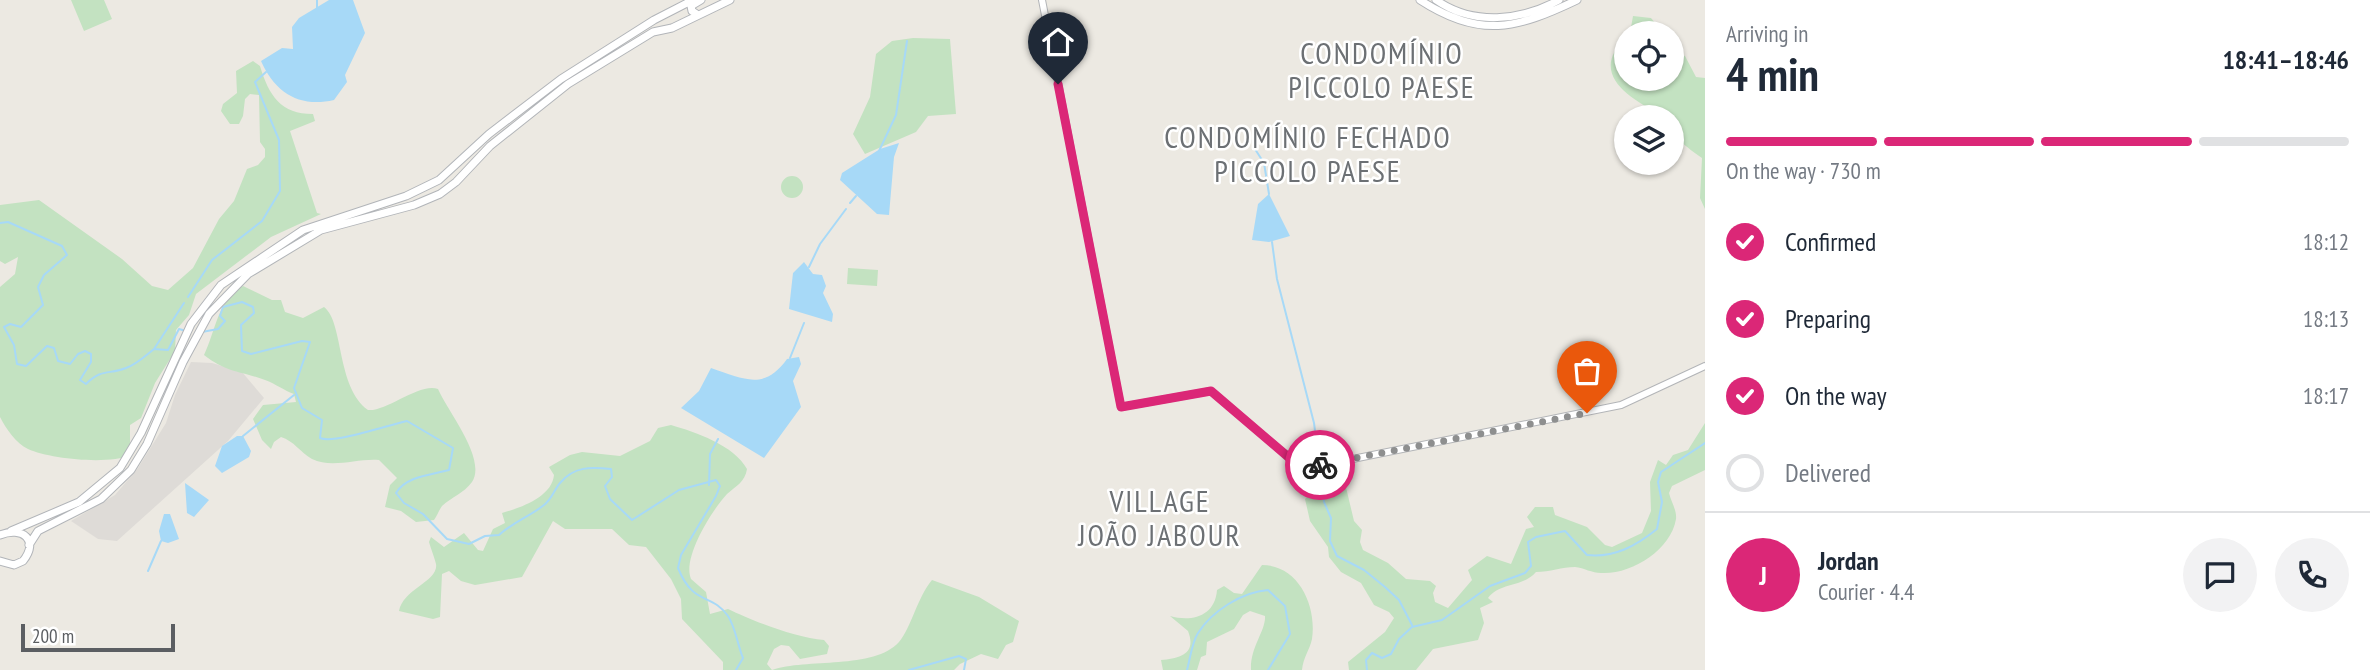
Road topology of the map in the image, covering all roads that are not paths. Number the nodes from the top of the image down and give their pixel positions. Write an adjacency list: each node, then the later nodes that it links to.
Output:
1 (693, 0): 12 (main road)
2 (701, 0): 10 (main road)
3 (730, 0): 9 (main road)
4 (1042, 0): 15 (street)
5 (1420, 0): 13 (main road)
6 (1436, 0): 11 (main road)
7 (1559, 0): 11 (main road)
8 (1577, 0): 13 (main road)
9 (721, 2): 10 (main road)
10 (698, 15): 14 (main road)
11 (1484, 17): 13 (main road)
12 (654, 20): 14 (main road); 16 (main road)
13 (1480, 25)
14 (672, 28): 18 (main road)
15 (1705, 366)
16 (11, 531): 17 (main road); 18 (main road)
17 (0, 535)
18 (29, 545): 19 (main road)
19 (0, 561)

